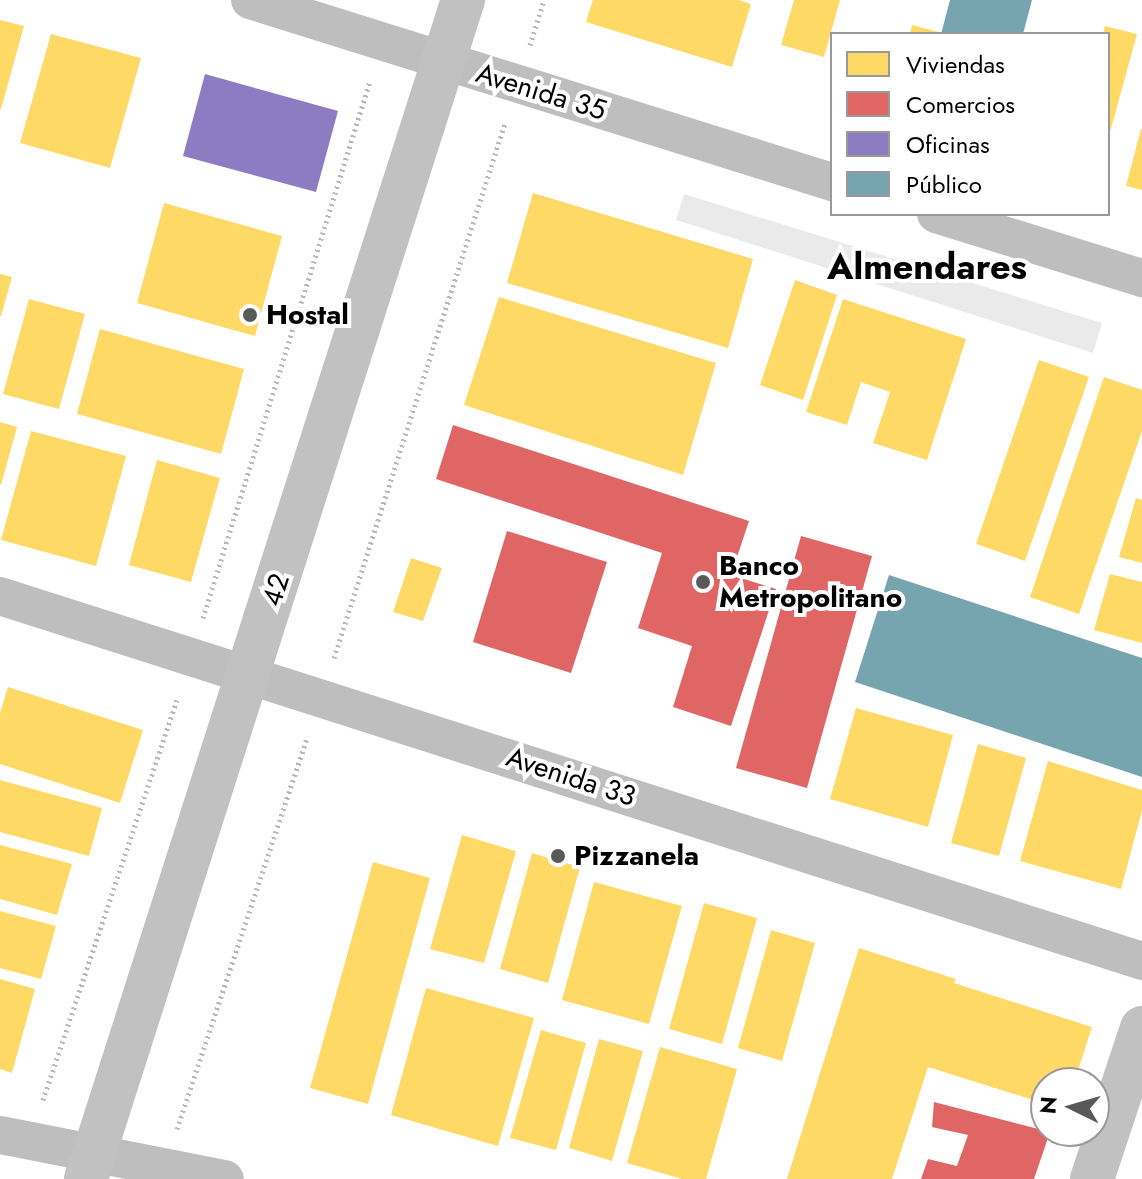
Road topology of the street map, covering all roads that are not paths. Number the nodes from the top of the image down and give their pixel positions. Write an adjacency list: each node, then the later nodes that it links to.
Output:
1 (250, 0): 3 (street, Avenida 35)
2 (463, 0): 3 (main road, 42)
3 (443, 63): 4 (street, Avenida 35); 8 (main road, 42)
4 (830, 181)
5 (942, 216): 6 (street)
6 (1142, 278)
7 (0, 596): 8 (street, Avenida 33)
8 (249, 675): 9 (street, Avenida 33); 12 (main road, 42)
9 (1142, 961)
10 (1142, 1028): 14 (main road)
11 (15, 1137): 12 (street)
12 (90, 1166): 13 (street)
13 (225, 1179)
14 (1092, 1179)

